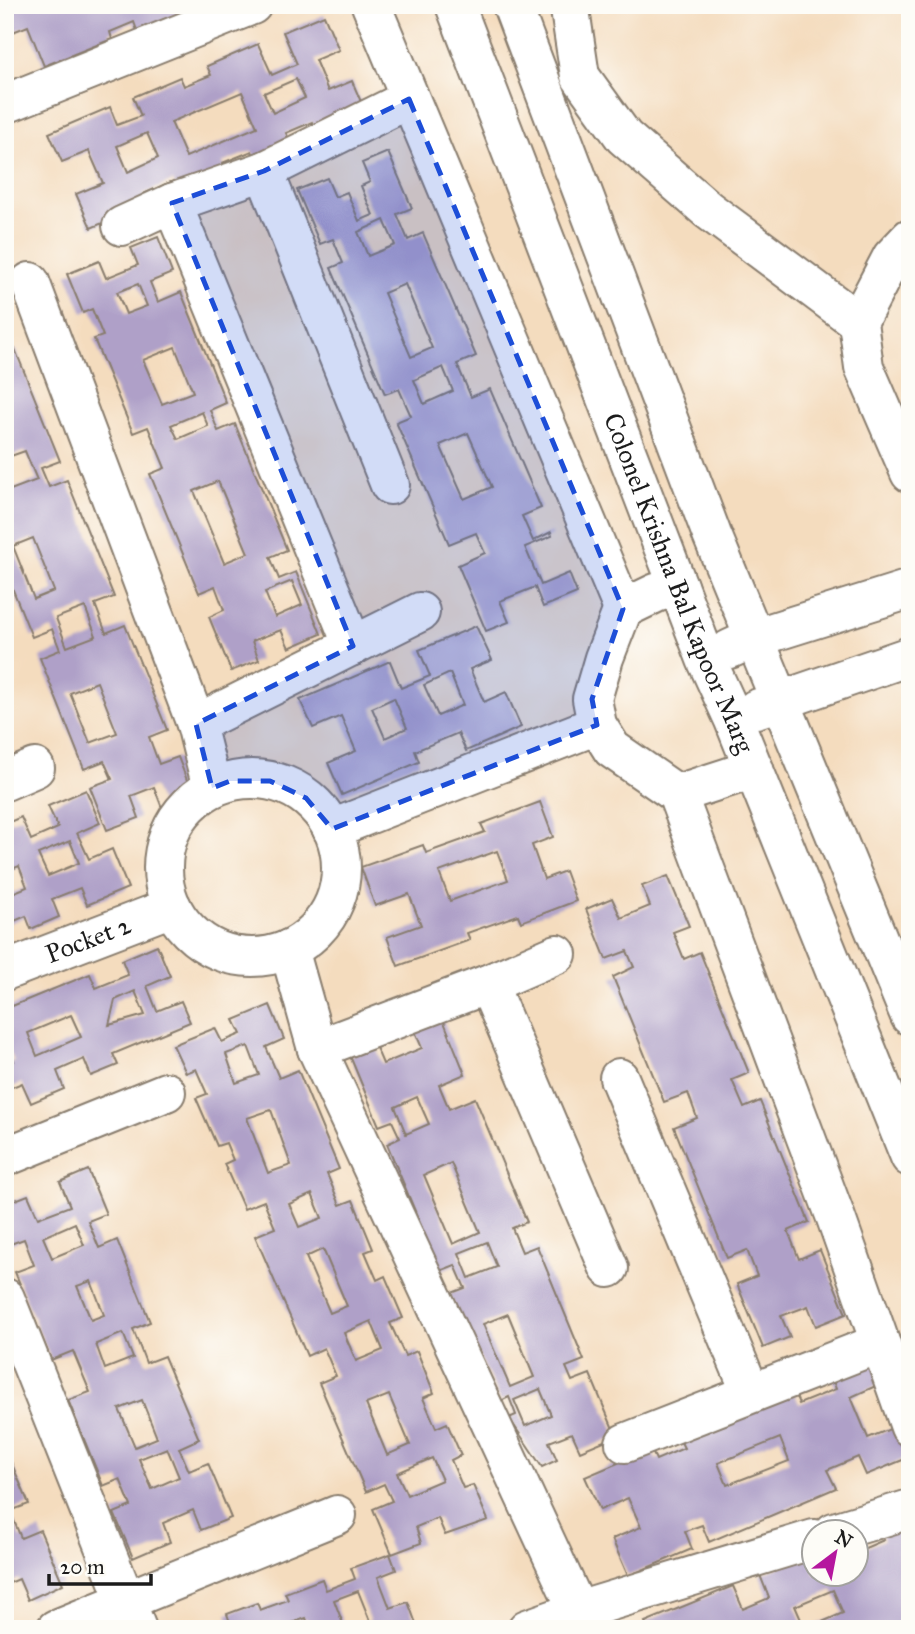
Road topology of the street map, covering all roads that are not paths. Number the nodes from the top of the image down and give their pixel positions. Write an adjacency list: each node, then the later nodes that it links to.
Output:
1 (252, 5): 7 (street)
2 (371, 5): 6 (street)
3 (455, 5): 16 (street, Colonel Krishna Bal Kapoor Marg)
4 (512, 5): 20 (street, Colonel Krishna Bal Kapoor Marg)
5 (572, 5): 13 (street)
6 (409, 99): 8 (street); 18 (street)
7 (5, 104)
8 (264, 171): 9 (street); 15 (street)
9 (172, 203): 10 (street); 21 (street)
10 (122, 226)
11 (910, 238): 13 (street)
12 (30, 282): 26 (street)
13 (858, 322): 14 (street)
14 (910, 473)
15 (390, 485)
16 (678, 586): 18 (street); 23 (street, Colonel Krishna Bal Kapoor Marg)
17 (910, 589): 20 (street)
18 (623, 609): 27 (street)
19 (420, 612): 21 (street)
20 (754, 638): 23 (street); 24 (street, Colonel Krishna Bal Kapoor Marg)
21 (353, 646): 26 (street)
22 (910, 656): 24 (street)
23 (706, 659): 25 (street, Colonel Krishna Bal Kapoor Marg)
24 (780, 700): 25 (street); 37 (street, Colonel Krishna Bal Kapoor Marg)
25 (733, 718): 28 (street, Colonel Krishna Bal Kapoor Marg)
26 (196, 724): 29 (street)
27 (597, 725): 30 (street); 31 (street)
28 (754, 769): 30 (street); 42 (street, Colonel Krishna Bal Kapoor Marg)
29 (212, 788): 31 (street); 32 (street)
30 (677, 793): 45 (street)
31 (332, 828): 33 (street)
32 (172, 907): 33 (street); 35 (street, Pocket 2)
33 (289, 949): 38 (street)
34 (557, 954): 36 (street)
35 (5, 971)
36 (488, 984): 38 (street); 43 (street)
37 (910, 1016)
38 (317, 1049): 53 (street)
39 (619, 1078): 46 (street)
40 (166, 1093): 41 (street)
41 (5, 1157)
42 (910, 1157)
43 (609, 1268)
44 (5, 1298): 54 (street)
45 (880, 1343): 46 (street); 47 (street)
46 (751, 1393): 48 (street)
47 (910, 1427)
48 (625, 1443)
49 (910, 1510): 51 (street)
50 (337, 1515): 54 (street)
51 (870, 1522)
52 (800, 1543): 53 (street)
53 (578, 1611): 56 (street)
54 (131, 1614): 55 (street)
55 (56, 1629)
56 (527, 1629)

